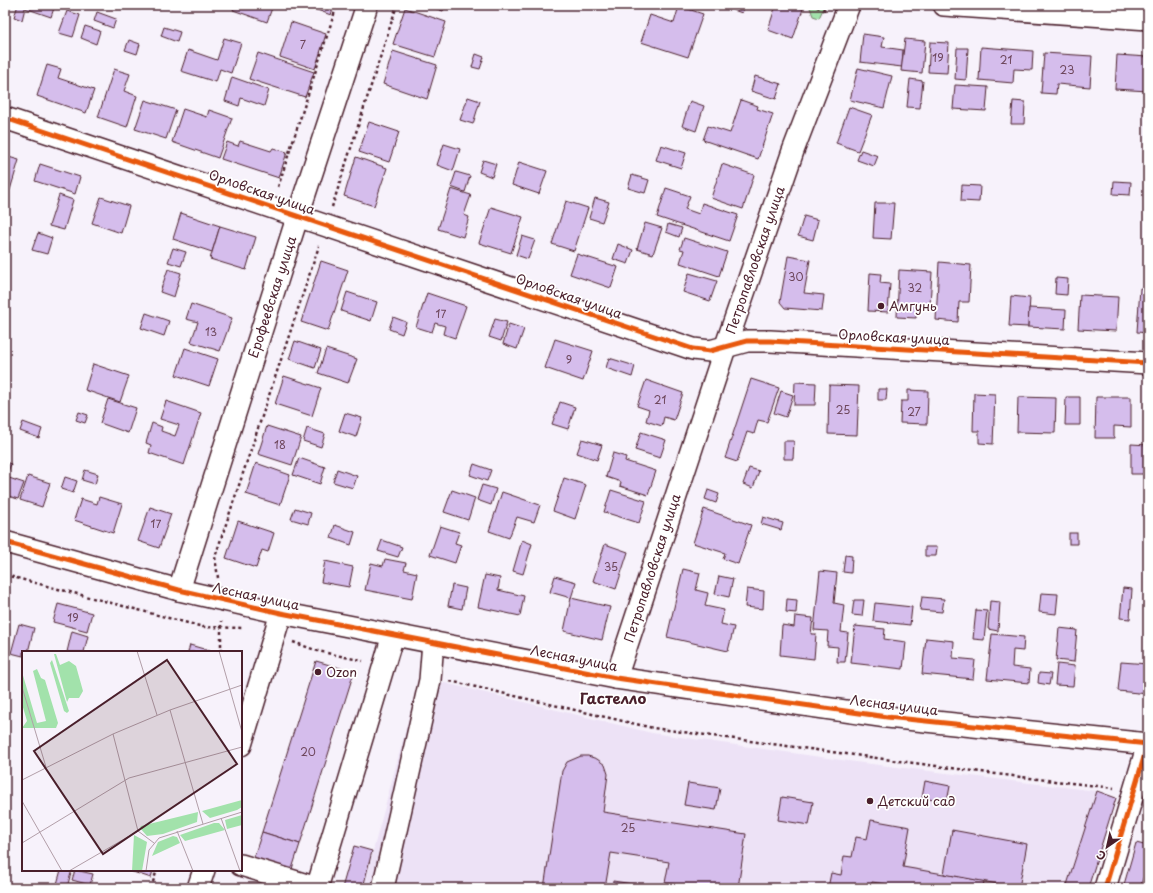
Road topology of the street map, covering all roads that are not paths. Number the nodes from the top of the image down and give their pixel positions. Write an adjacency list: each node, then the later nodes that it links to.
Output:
1 (367, 5): 6 (street, Ерофеевская улица)
2 (849, 5): 7 (street, Петропавловская улица)
3 (944, 5): 4 (street)
4 (1148, 19)
5 (5, 118): 6 (street, Орловская улица)
6 (298, 215): 7 (street, Орловская улица); 10 (street, Ерофеевская улица)
7 (725, 348): 8 (street, Орловская улица); 14 (street, Петропавловская улица)
8 (1148, 363)
9 (5, 542): 10 (street, Лесная улица)
10 (179, 590): 11 (street, Лесная улица)
11 (281, 613): 12 (street, Лесная улица); 15 (street)
12 (393, 634): 13 (street, Лесная улица); 20 (street)
13 (433, 642): 14 (street, Лесная улица); 21 (street)
14 (616, 678): 16 (street, Лесная улица)
15 (242, 742)
16 (1148, 744): 22 (street)
17 (242, 865): 20 (street)
18 (204, 871): 19 (street)
19 (198, 888)
20 (316, 888)
21 (383, 888)
22 (1104, 888)

